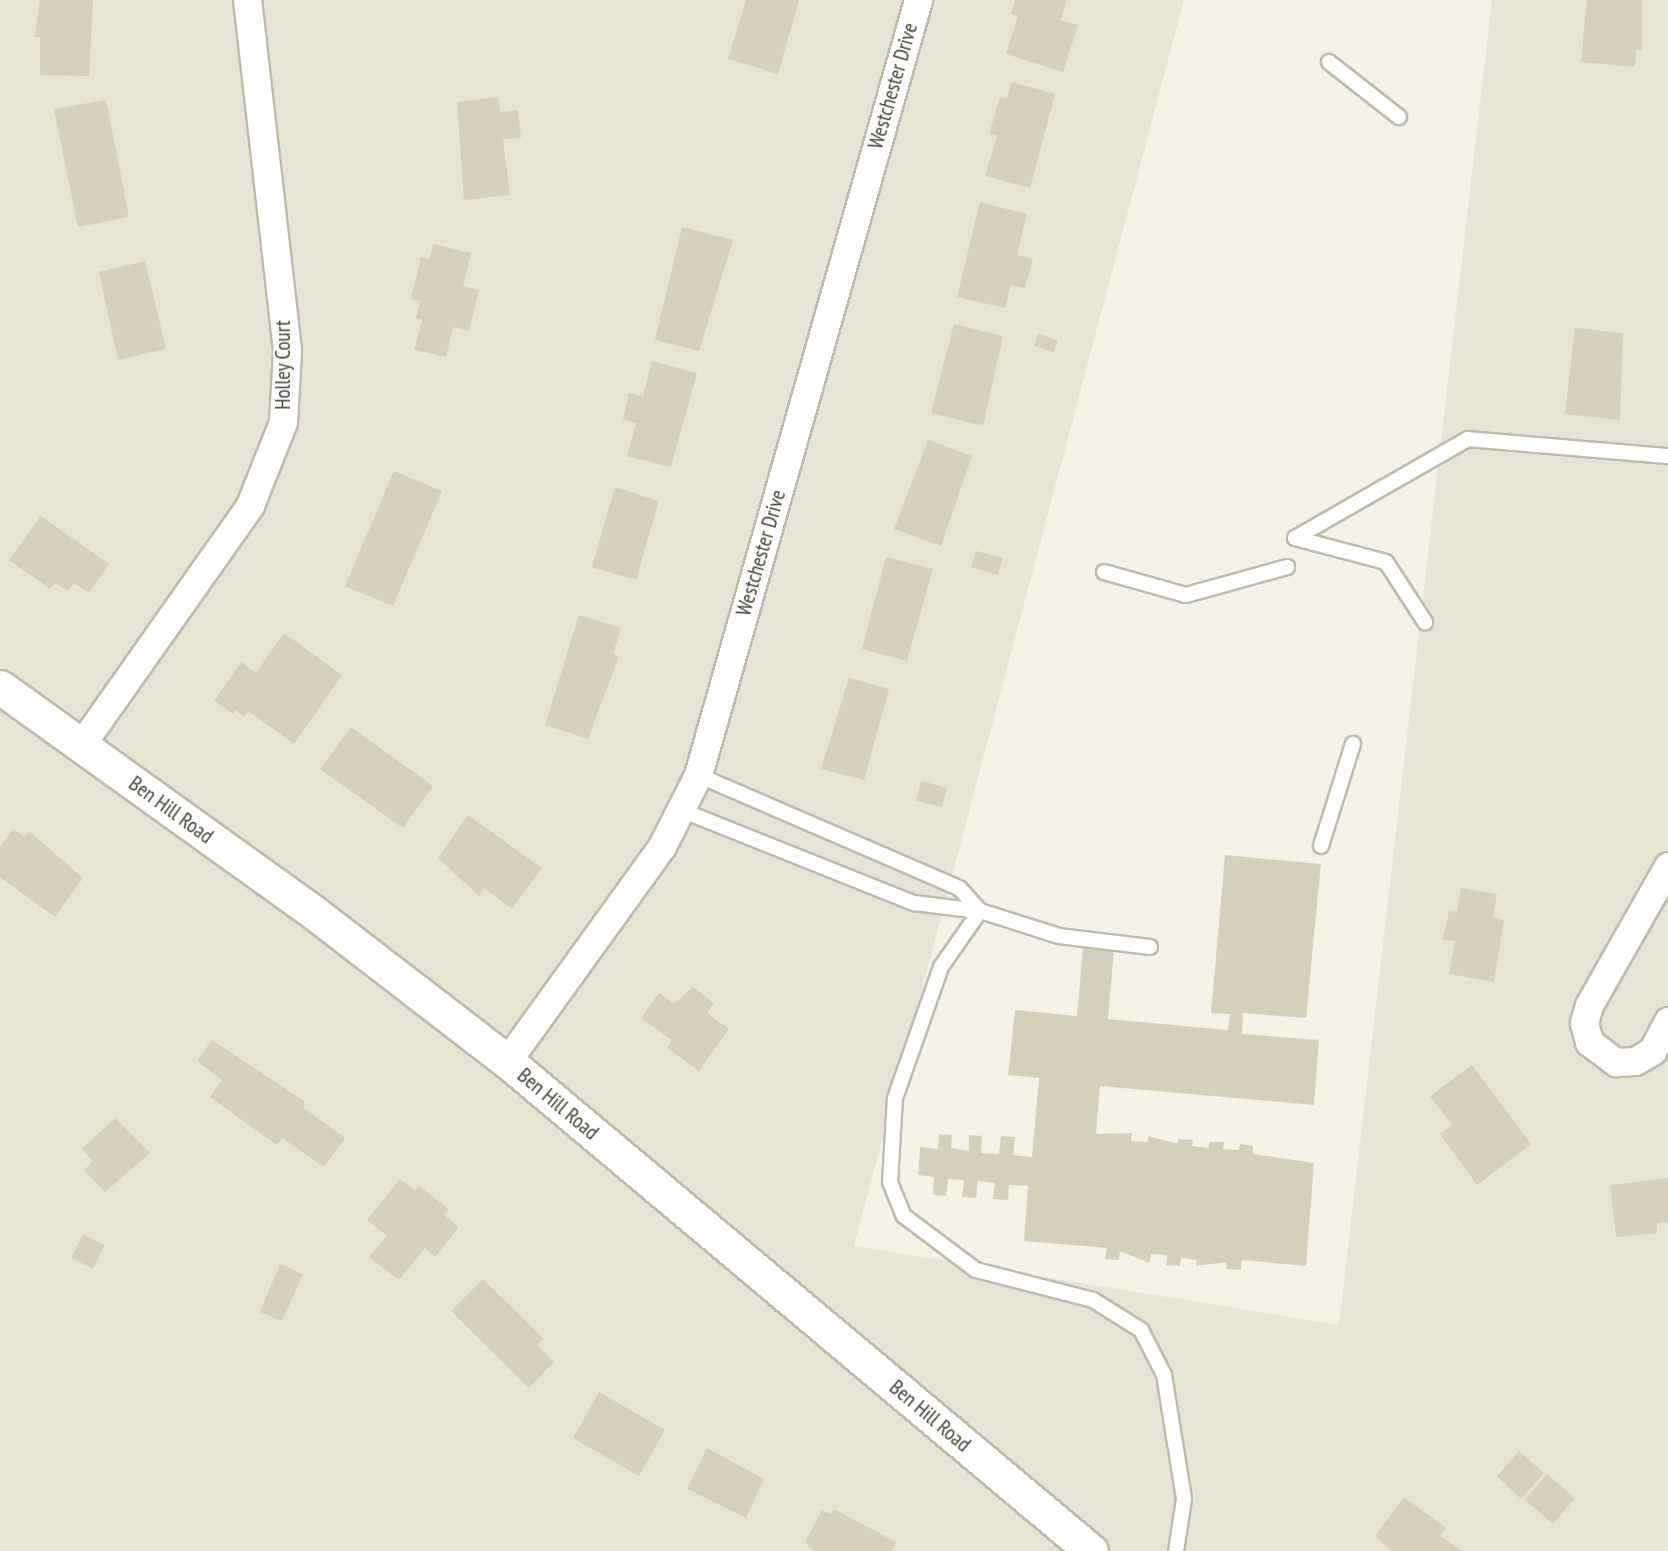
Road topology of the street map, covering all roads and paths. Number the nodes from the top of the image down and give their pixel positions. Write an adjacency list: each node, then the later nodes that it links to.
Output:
1 (247, 0): 11 (street, Holley Court)
2 (918, 0): 12 (street, Westchester Drive)
3 (1329, 62): 4 (lane)
4 (1399, 117)
5 (1668, 456): 8 (lane)
6 (1287, 567): 7 (lane)
7 (1104, 572)
8 (1425, 622)
9 (0, 687): 11 (street, Ben Hill Road)
10 (1353, 744): 14 (lane)
11 (81, 745): 19 (street, Ben Hill Road)
12 (698, 775): 13 (street, Westchester Drive); 16 (lane)
13 (681, 810): 16 (lane); 19 (street, Westchester Drive)
14 (1322, 846)
15 (1668, 866): 18 (street)
16 (980, 911): 17 (lane); 21 (lane)
17 (1150, 947)
18 (1668, 1021)
19 (507, 1061): 20 (street, Ben Hill Road)
20 (1092, 1551)
21 (1176, 1551)

